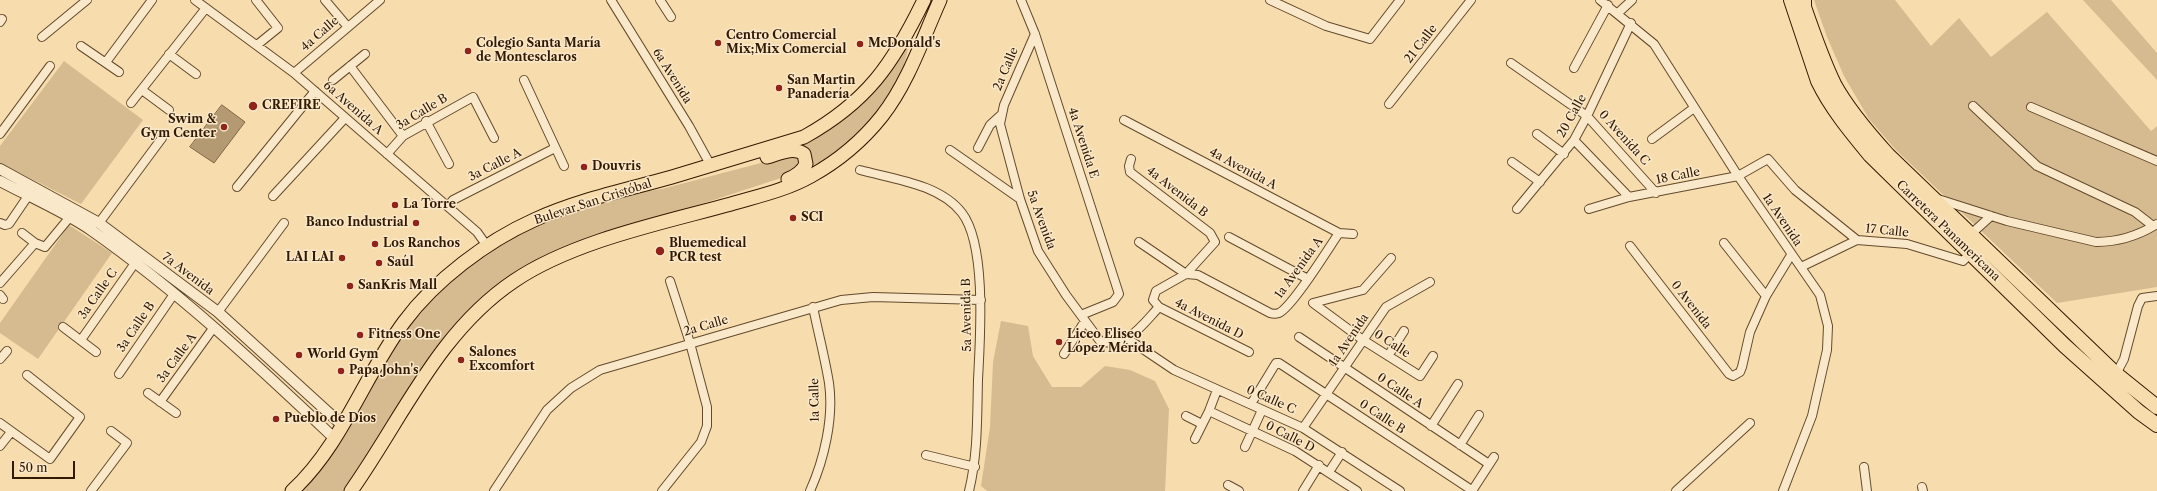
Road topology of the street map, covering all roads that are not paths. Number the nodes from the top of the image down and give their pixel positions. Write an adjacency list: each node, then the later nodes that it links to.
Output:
1 (87, 0): 28 (street)
2 (152, 0): 33 (street)
3 (195, 0): 22 (street, 6a Avenida A)
4 (256, 0): 29 (street)
5 (325, 0): 26 (street)
6 (380, 0): 26 (street, 4a Calle)
7 (611, 0): 75 (street, 6a Avenida)
8 (660, 0): 24 (street)
9 (924, 0): 75 (main road, Bulevar San Cristóbal)
10 (932, 0): 34 (main road)
11 (940, 0): 34 (main road)
12 (1022, 0): 27 (street, 4a Avenida E)
13 (1270, 0): 14 (street)
14 (1400, 0)
15 (1471, 0): 48 (street, 21 Calle)
16 (1600, 0): 21 (street, 1a Avenida)
17 (1632, 0): 23 (street)
18 (1781, 0): 44 (highway)
19 (1791, 0): 44 (highway, Carretera Panamericana)
20 (1803, 2): 87 (highway, Carretera Panamericana)
21 (1608, 5): 23 (street, 1a Avenida); 38 (street)
22 (206, 8): 29 (street, 6a Avenida A); 31 (street)
23 (1618, 13): 25 (street, 1a Avenida)
24 (671, 17)
25 (1631, 23): 51 (street, 1a Avenida); 54 (street, 20 Calle)
26 (347, 26): 40 (street, 4a Calle)
27 (1035, 34): 53 (street, 2a Calle); 127 (street, 4a Avenida E)
28 (42, 37)
29 (257, 45): 40 (street, 6a Avenida A)
30 (81, 46): 33 (street)
31 (169, 54): 41 (street); 45 (street)
32 (365, 54): 37 (street)
33 (106, 62): 39 (street)
34 (912, 63): 97 (main road)
35 (1511, 63): 54 (street, 0 Avenida C)
36 (50, 66): 58 (street)
37 (350, 66): 42 (street); 60 (street)
38 (1574, 68)
39 (119, 72)
40 (294, 73): 46 (street, 6a Avenida A)
41 (196, 74)
42 (333, 80)
43 (524, 80): 65 (street)
44 (1818, 80): 110 (highway, Carretera Panamericana)
45 (142, 90): 47 (street); 52 (street)
46 (315, 91): 55 (street, 6a Avenida A); 81 (street)
47 (131, 103)
48 (1389, 104)
49 (1973, 106): 98 (street)
50 (2031, 107): 71 (street)
51 (1694, 108): 63 (street); 78 (street, 1a Avenida)
52 (169, 110)
53 (1001, 115): 66 (street); 88 (street, 5a Avenida)
54 (1587, 116): 64 (street, 20 Calle); 83 (street, 0 Avenida C)
55 (345, 118): 68 (street, 6a Avenida A); 85 (street)
56 (1124, 120): 100 (street, 4a Avenida A)
57 (426, 121): 60 (street, 3a Calle B); 62 (street, 3a Calle B); 73 (street)
58 (0, 134)
59 (1537, 134): 69 (street)
60 (402, 136): 68 (street, 3a Calle B)
61 (162, 138): 95 (street)
62 (494, 138)
63 (1652, 139)
64 (1574, 140): 69 (street, 20 Calle); 86 (street)
65 (556, 148): 74 (street); 89 (street, 3a Calle A)
66 (978, 148)
67 (950, 150): 88 (street)
68 (387, 154): 89 (street, 6a Avenida A)
69 (1564, 154): 80 (street, 20 Calle)
70 (1131, 159): 115 (street, 4a Avenida B)
71 (2157, 161)
72 (1512, 162): 80 (street)
73 (449, 164)
74 (564, 166)
75 (711, 166): 82 (main road, Bulevar San Cristóbal)
76 (0, 169): 95 (street, 7a Avenida)
77 (860, 170): 123 (street, 5a Avenida B)
78 (1738, 176): 83 (street, 18 Calle); 104 (street, 18 Calle); 111 (street, 1a Avenida)
79 (0, 180): 84 (street, 7a Avenida)
80 (1540, 182): 90 (street, 20 Calle)
81 (237, 187)
82 (623, 191): 97 (main road); 108 (main road, Bulevar San Cristóbal)
83 (1656, 193): 86 (street, 18 Calle)
84 (28, 196): 93 (street, 7a Avenida); 94 (street)
85 (273, 196)
86 (1629, 197): 91 (street, 18 Calle)
87 (1933, 197): 92 (street); 102 (highway, Carretera Panamericana)
88 (1020, 199): 127 (street, 5a Avenida)
89 (448, 206): 108 (street, 6a Avenida A)
90 (1517, 209)
91 (1589, 209)
92 (1991, 216): 98 (street); 102 (street)
93 (69, 218): 106 (street); 113 (street, 7a Avenida)
94 (0, 223)
95 (98, 223): 126 (street, 7a Avenida)
96 (284, 223): 126 (street)
97 (656, 225): 189 (main road)
98 (2155, 225)
99 (22, 233): 106 (street)
100 (1339, 233): 101 (street, 4a Avenida A); 116 (street, 1a Avenida A)
101 (1353, 234)
102 (1971, 234): 147 (highway, Carretera Panamericana)
103 (1229, 237): 116 (street)
104 (1857, 240): 110 (street, 17 Calle); 114 (street, 17 Calle)
105 (1139, 242): 115 (street)
106 (35, 243): 119 (street)
107 (1724, 243): 121 (street)
108 (487, 246): 164 (main road, Bulevar San Cristóbal)
109 (1630, 246): 121 (street, 0 Avenida)
110 (1971, 254): 165 (highway, Carretera Panamericana)
111 (1791, 255): 114 (street, 1a Avenida); 121 (street)
112 (1391, 258): 134 (street, 0 Calle)
113 (135, 263): 120 (street, 7a Avenida); 133 (street, 3a Calle C)
114 (1801, 267): 200 (street, 1a Avenida)
115 (1186, 274): 116 (street, 1a Avenida A); 124 (street)
116 (1308, 279)
117 (670, 281): 135 (street)
118 (1430, 282): 134 (street, 1a Avenida)
119 (0, 283)
120 (174, 294): 129 (street, 7a Avenida); 146 (street, 3a Calle B)
121 (1766, 296)
122 (2157, 296): 147 (street)
123 (981, 300): 125 (street, 2a Calle); 179 (street, 5a Avenida B)
124 (1159, 307): 132 (street); 138 (street, 4a Avenida D)
125 (813, 308): 135 (street, 2a Calle); 193 (street, 1a Calle)
126 (218, 312): 143 (street, 7a Avenida)
127 (1083, 318): 132 (street, 5a Avenida); 139 (street)
128 (63, 327): 133 (street)
129 (214, 328): 145 (street, 7a Avenida); 153 (street, 3a Calle A)
130 (1404, 330): 140 (street)
131 (1298, 336): 144 (street, 0 Calle A)
132 (1128, 339): 150 (street, 0 Calle C)
133 (81, 340): 137 (street)
134 (1363, 340): 140 (street, 0 Calle); 144 (street, 1a Avenida)
135 (690, 343): 184 (street, 2a Calle); 192 (street)
136 (7, 350): 142 (street)
137 (96, 352)
138 (1249, 352)
139 (1064, 354)
140 (1388, 356): 141 (street, 0 Calle)
141 (1433, 356)
142 (0, 359)
143 (274, 361): 145 (street); 164 (street, 7a Avenida)
144 (1345, 369): 152 (street, 1a Avenida); 166 (street, 0 Calle A)
145 (265, 372): 171 (street, 7a Avenida)
146 (119, 374)
147 (2116, 374): 155 (highway, Carretera Panamericana)
148 (27, 375): 170 (street)
149 (1458, 384): 166 (street)
150 (1217, 390): 154 (street, 0 Calle C); 157 (street)
151 (148, 393): 153 (street)
152 (1327, 394): 154 (street, 0 Calle B); 167 (street, 1a Avenida); 198 (street, 0 Calle B)
153 (160, 402): 158 (street)
154 (1251, 404): 156 (street, 0 Calle C)
155 (2157, 407)
156 (1262, 410): 167 (street, 0 Calle C); 169 (street)
157 (1209, 412): 163 (street); 169 (street, 0 Calle D)
158 (176, 413)
159 (1479, 415): 173 (street)
160 (1186, 416): 163 (street)
161 (0, 423): 170 (street)
162 (1750, 423): 199 (street)
163 (1202, 424): 172 (street)
164 (342, 425): 171 (main road, Bulevar San Cristóbal)
165 (2157, 425)
166 (1431, 426): 173 (street, 0 Calle A)
167 (1303, 428): 176 (street, 0 Calle C)
168 (111, 431): 187 (street)
169 (1253, 431): 175 (street); 181 (street, 0 Calle D)
170 (11, 432): 174 (street)
171 (333, 437): 188 (main road, Bulevar San Cristóbal)
172 (1195, 439)
173 (1460, 445): 180 (street, 0 Calle A)
174 (0, 446)
175 (1245, 447)
176 (1342, 452): 183 (street); 197 (street, 0 Calle C)
177 (926, 455): 179 (street)
178 (1494, 457): 180 (street)
179 (975, 463): 194 (street)
180 (1489, 464): 198 (street)
181 (1319, 466): 183 (street, 0 Calle D); 186 (street)
182 (1864, 466): 201 (street)
183 (1329, 472): 196 (street, 0 Calle D)
184 (499, 483): 190 (street, 2a Calle); 191 (street)
185 (1228, 485): 195 (street)
186 (1303, 490)
187 (92, 491)
188 (292, 491)
189 (351, 491)
190 (494, 491)
191 (504, 491)
192 (662, 491)
193 (810, 491)
194 (969, 491)
195 (1239, 491)
196 (1357, 491)
197 (1400, 491)
198 (1473, 491)
199 (1676, 491)
200 (1783, 491)
201 (1868, 491)

